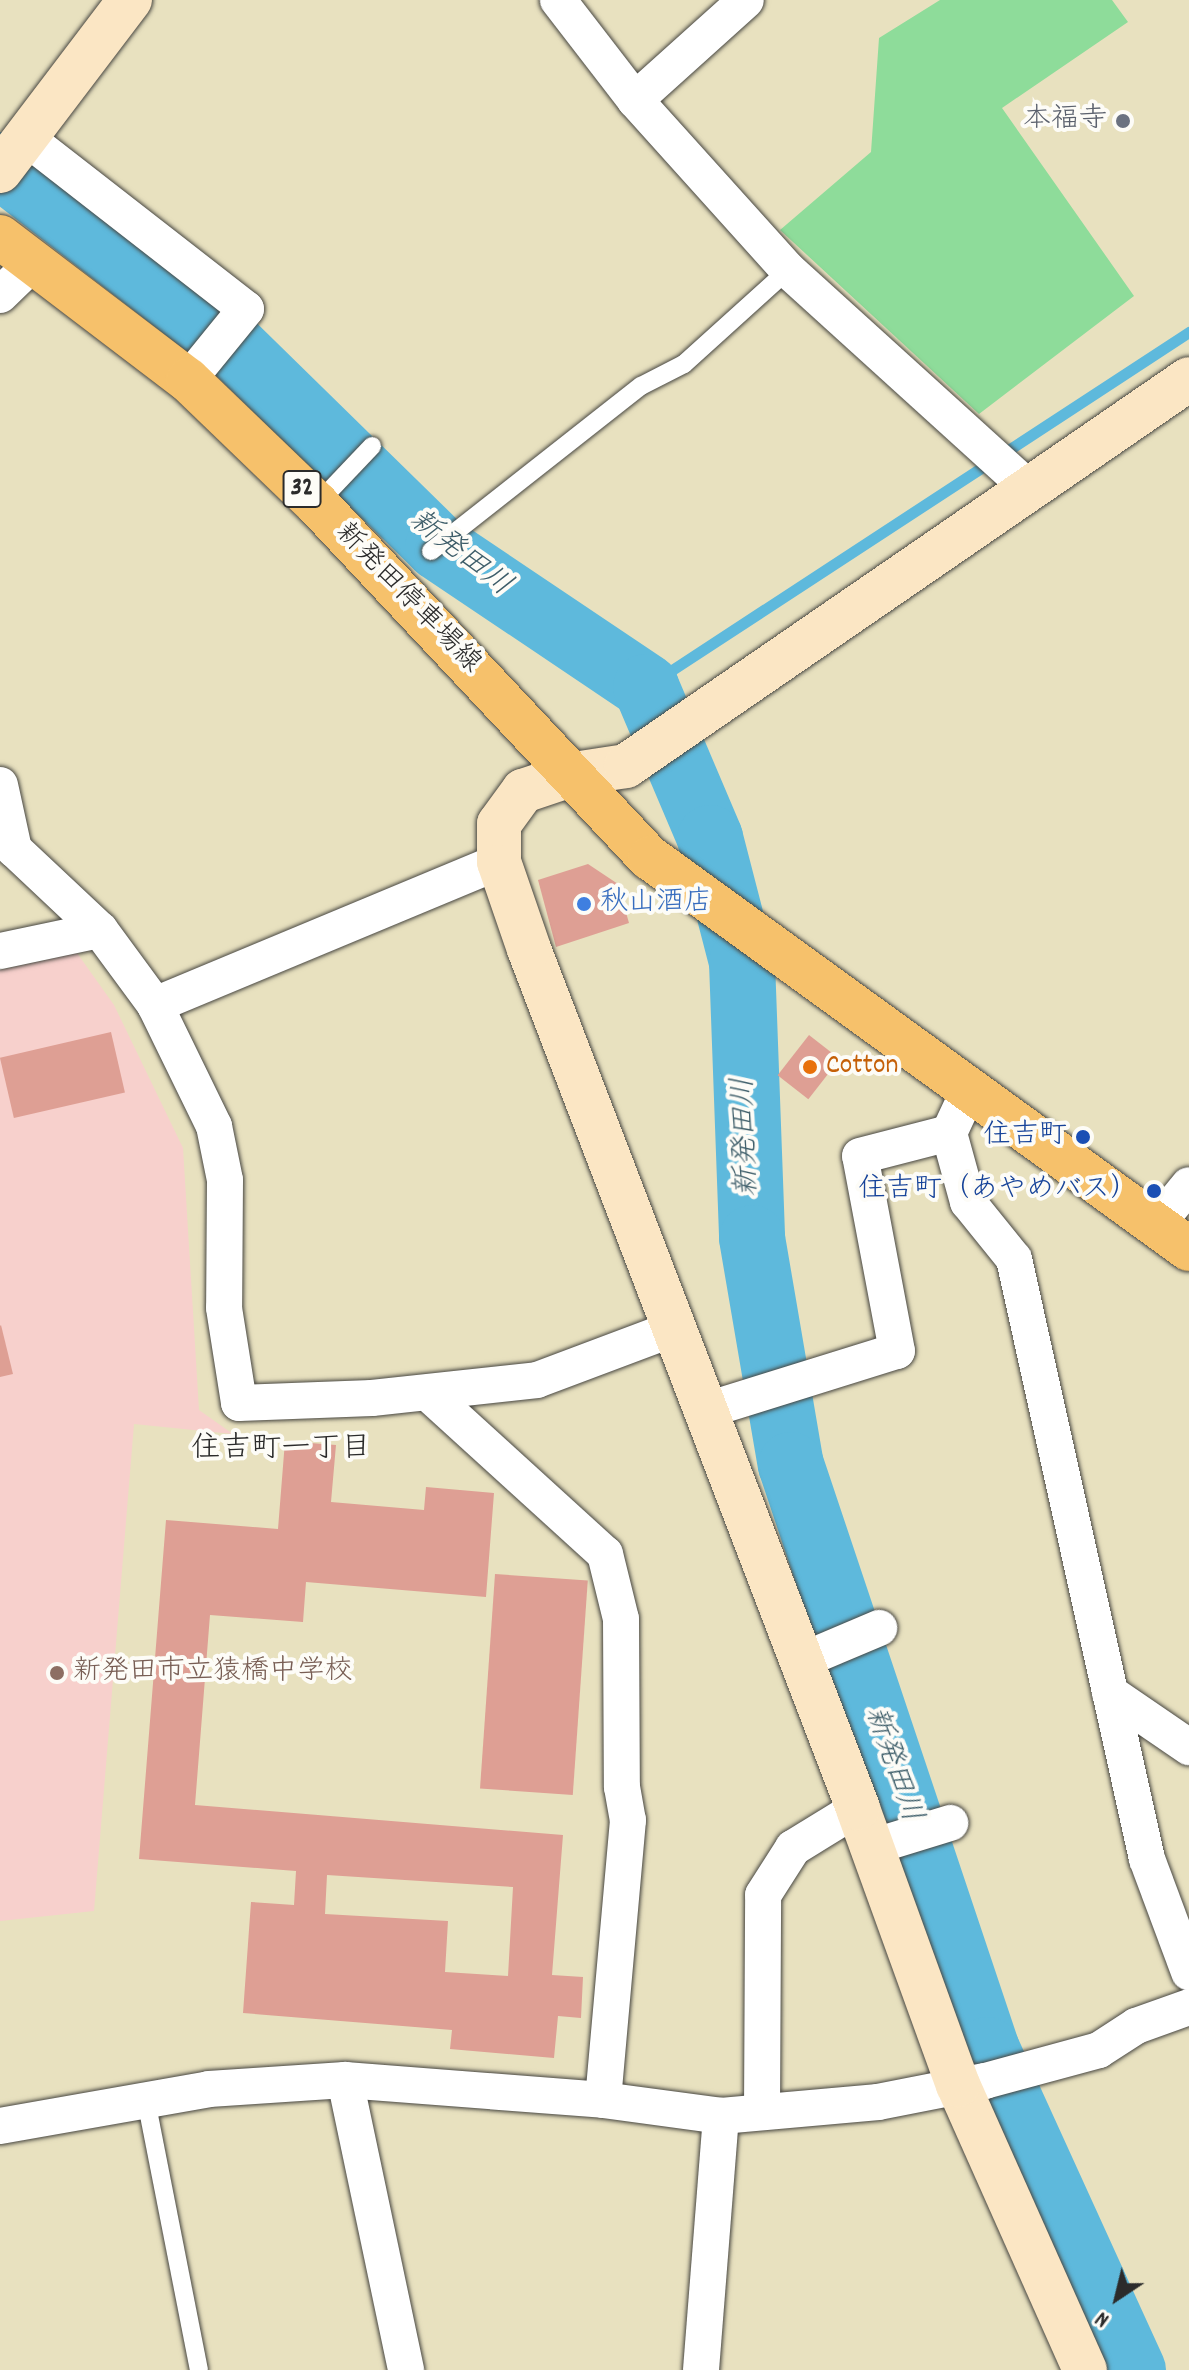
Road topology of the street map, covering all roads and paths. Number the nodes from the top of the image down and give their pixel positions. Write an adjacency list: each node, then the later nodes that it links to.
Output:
1 (558, 0): 4 (street)
2 (746, 0): 4 (street)
3 (116, 4): 5 (street)
4 (635, 100): 7 (street)
5 (12, 154): 9 (street)
6 (17, 249): 8 (street); 9 (main road, 新発田停車場線 / 32)
7 (788, 270): 12 (street); 14 (lane)
8 (0, 295)
9 (201, 364): 13 (main road, 新発田停車場線 / 32)
10 (1189, 379): 12 (street)
11 (372, 446): 13 (lane)
12 (1027, 487): 15 (street)
13 (317, 504): 15 (main road, 新発田停車場線 / 32)
14 (431, 551)
15 (574, 774): 18 (street); 22 (main road, 新発田停車場線 / 32)
16 (0, 785): 17 (street)
17 (7, 843): 19 (street)
18 (499, 862): 21 (street); 26 (street)
19 (100, 930): 20 (street); 21 (street)
20 (0, 951)
21 (155, 1005): 27 (street)
22 (969, 1090): 23 (street); 25 (main road, 32)
23 (949, 1133): 28 (street); 31 (street)
24 (1189, 1185): 25 (street)
25 (1173, 1237)
26 (673, 1329): 27 (street); 28 (street)
27 (428, 1393): 40 (street)
28 (704, 1411): 30 (street)
29 (879, 1628): 30 (street)
30 (817, 1653): 34 (street)
31 (1110, 1693): 32 (street); 35 (street)
32 (1189, 1747)
33 (950, 1823): 34 (street)
34 (878, 1831): 38 (street); 41 (street)
35 (1189, 1972)
36 (1189, 2007): 38 (street)
37 (345, 2080): 39 (street); 40 (street); 45 (street)
38 (972, 2083): 41 (street); 47 (street)
39 (146, 2100): 43 (street); 44 (lane)
40 (603, 2100): 42 (street)
41 (762, 2112): 42 (street)
42 (721, 2116): 46 (street)
43 (0, 2126)
44 (199, 2370)
45 (406, 2370)
46 (701, 2370)
47 (1085, 2370)

